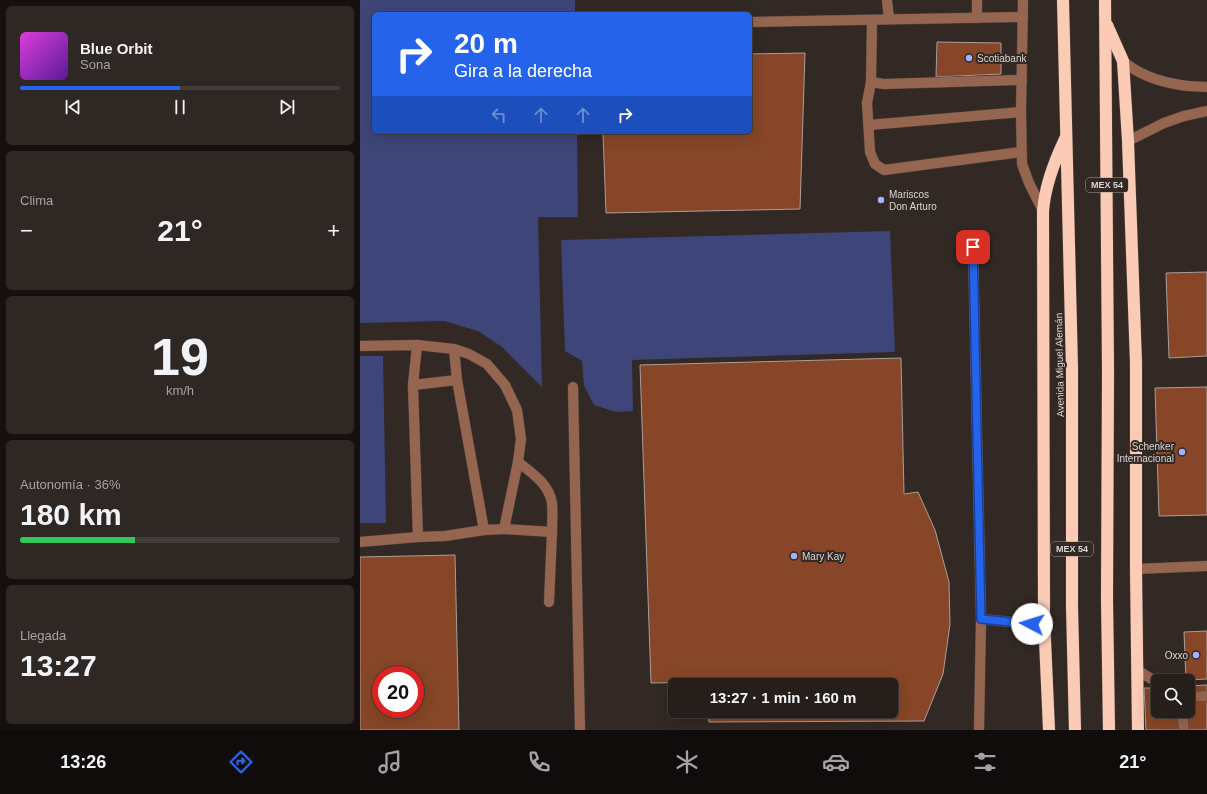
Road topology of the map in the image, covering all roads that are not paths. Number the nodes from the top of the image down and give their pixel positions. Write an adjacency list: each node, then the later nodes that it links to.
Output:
1 (887, 0): 8 (lane)
2 (977, 0): 7 (lane)
3 (1023, 0): 6 (lane)
4 (1063, 0): 19 (highway, Avenida Miguel Alemán / MEX 54)
5 (1105, 0): 11 (highway, MEX 54)
6 (1023, 17): 7 (lane); 13 (lane)
7 (977, 18): 8 (lane)
8 (889, 19): 9 (lane)
9 (872, 20): 10 (lane); 14 (lane)
10 (752, 22)
11 (1106, 22): 12 (highway); 50 (highway, MEX 54)
12 (1123, 61): 15 (lane); 20 (highway)
13 (1022, 80): 14 (lane); 17 (lane)
14 (871, 82): 18 (lane)
15 (1207, 87)
16 (1207, 111): 20 (lane)
17 (1021, 112): 18 (lane); 21 (lane)
18 (869, 125): 21 (lane)
19 (1066, 136): 22 (highway); 49 (highway, Avenida Miguel Alemán / MEX 54)
20 (1128, 141): 37 (highway)
21 (1021, 152): 22 (lane)
22 (1043, 211): 40 (highway)
23 (973, 247): 39 (lane)
24 (417, 345): 25 (lane); 26 (lane); 28 (lane)
25 (360, 346)
26 (454, 349): 27 (lane); 30 (lane)
27 (457, 380): 28 (lane); 32 (lane)
28 (413, 385): 34 (lane)
29 (573, 387): 46 (lane)
30 (518, 462): 31 (lane); 33 (lane)
31 (504, 528): 32 (lane); 33 (lane)
32 (484, 530): 34 (lane)
33 (552, 532): 38 (lane)
34 (418, 537): 35 (lane)
35 (360, 542)
36 (1207, 566): 37 (lane)
37 (1136, 569): 41 (highway)
38 (549, 602)
39 (981, 619): 40 (lane); 47 (lane)
40 (1044, 625): 48 (highway)
41 (1137, 670): 42 (lane); 51 (highway)
42 (1151, 679)
43 (1207, 696): 44 (lane)
44 (1195, 697)
45 (1183, 718): 52 (lane)
46 (580, 730)
47 (979, 730)
48 (1049, 730)
49 (1075, 730)
50 (1110, 730)
51 (1138, 730)
52 (1184, 730)

